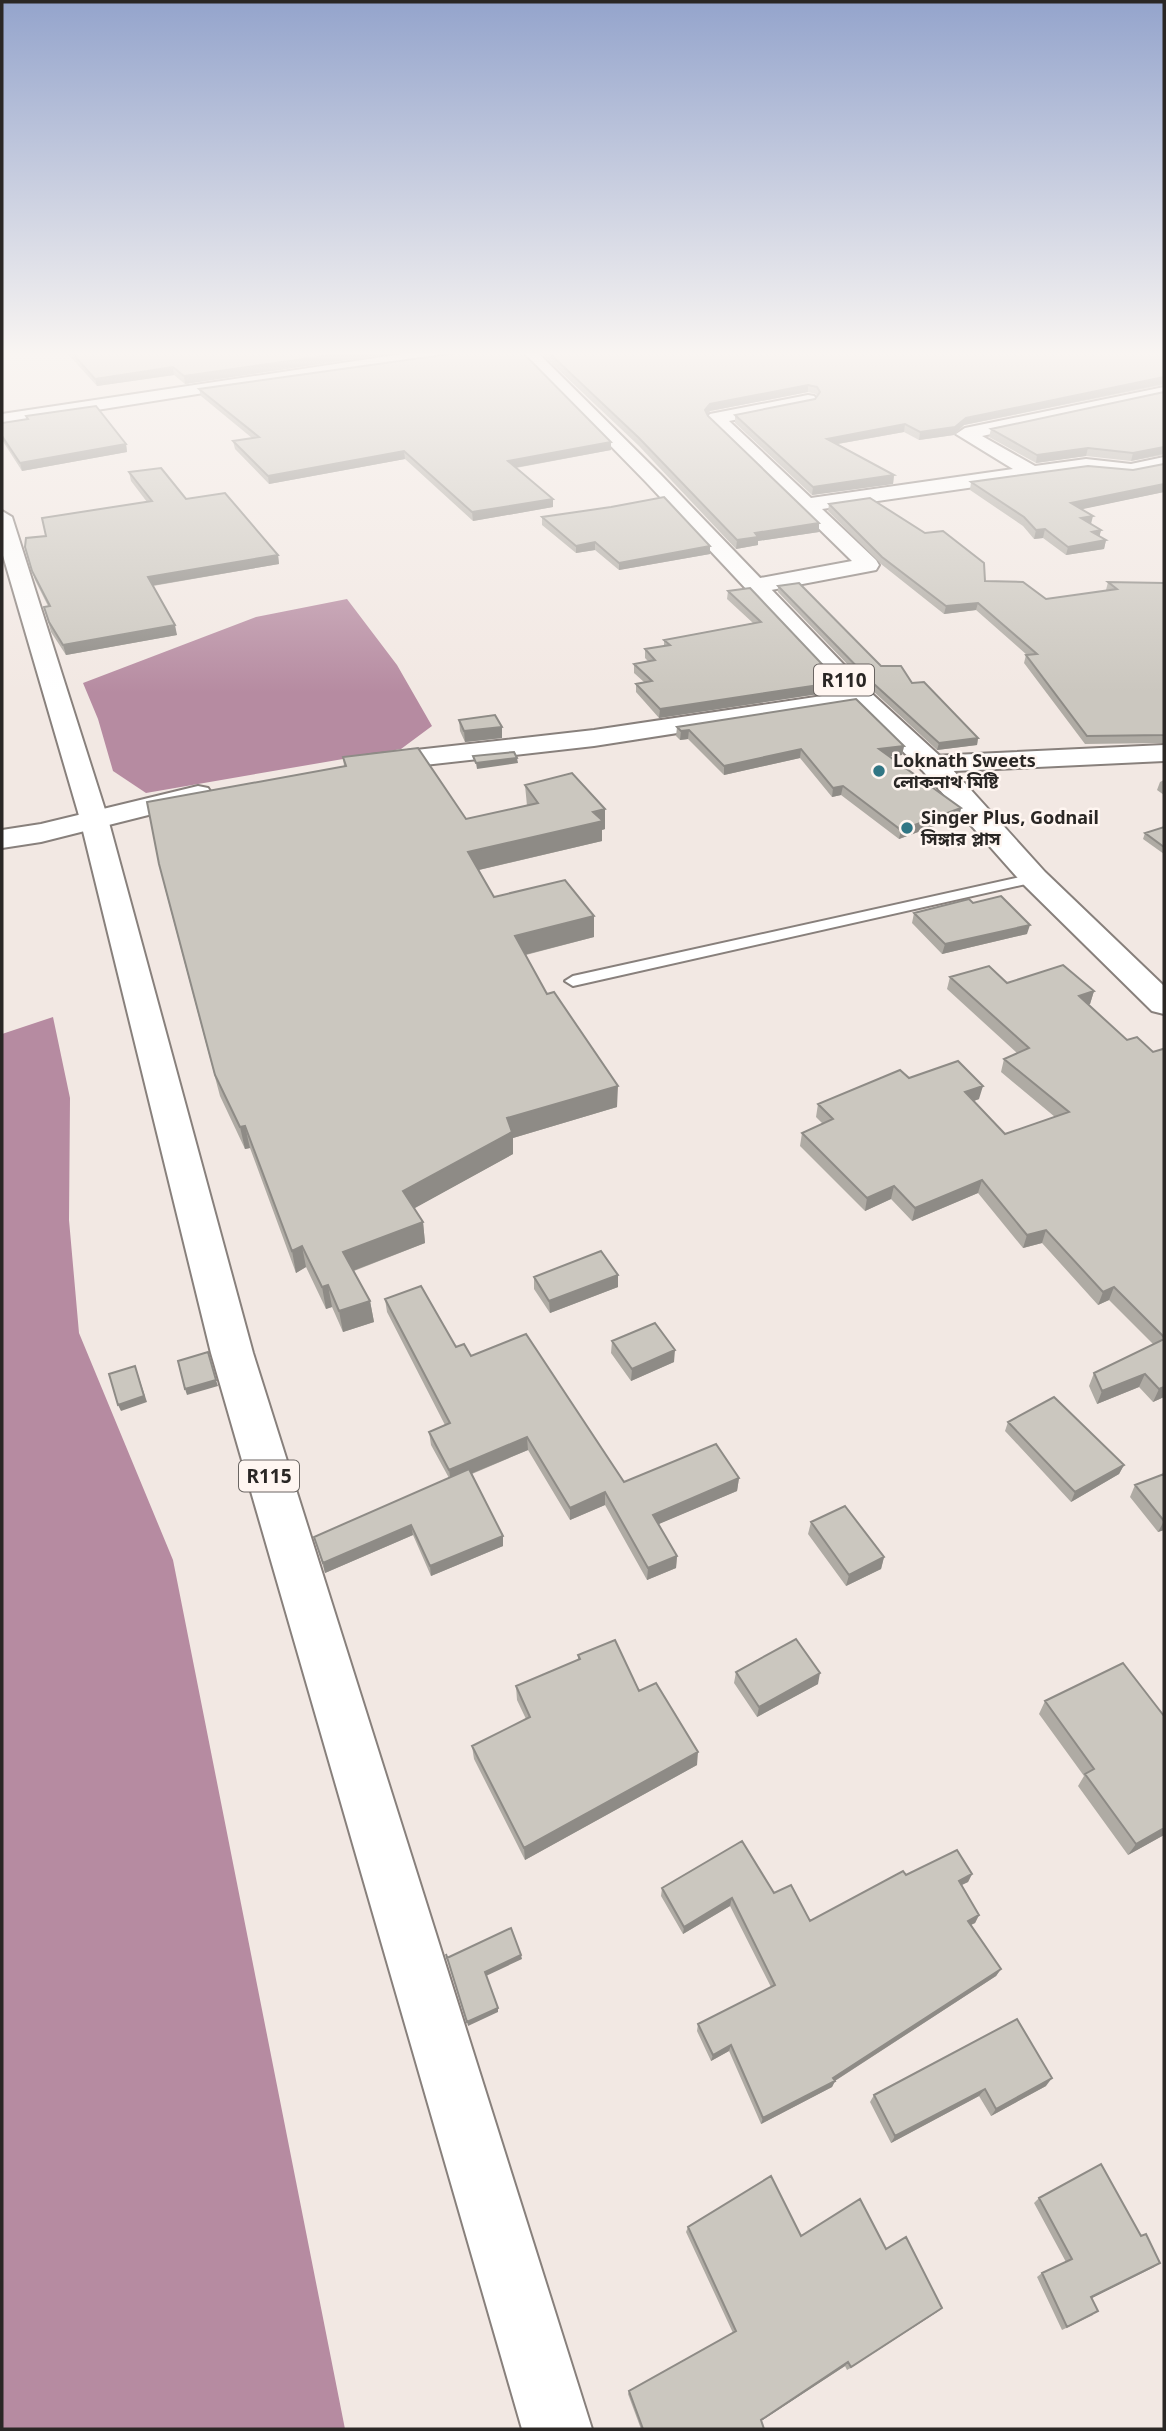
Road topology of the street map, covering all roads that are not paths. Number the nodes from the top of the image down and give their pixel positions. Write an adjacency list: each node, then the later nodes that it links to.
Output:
1 (638, 465): 10 (main road, R110)
2 (764, 465): 8 (main road)
3 (1020, 465): 7 (main road)
4 (1083, 465): 7 (main road)
5 (1089, 465): 6 (main road)
6 (1161, 466)
7 (1033, 473): 8 (main road)
8 (805, 506): 10 (main road)
9 (2, 517): 16 (main road, R115)
10 (755, 586): 11 (main road, R110)
11 (862, 698): 13 (main road, R110); 14 (main road)
12 (1164, 753): 13 (main road)
13 (932, 764): 18 (main road, R110)
14 (352, 765)
15 (230, 789): 16 (main road)
16 (94, 819): 17 (main road); 21 (main road, R115)
17 (2, 839)
18 (1034, 877): 19 (lane); 20 (main road, R110)
19 (573, 981)
20 (1164, 1004)
21 (557, 2429)

